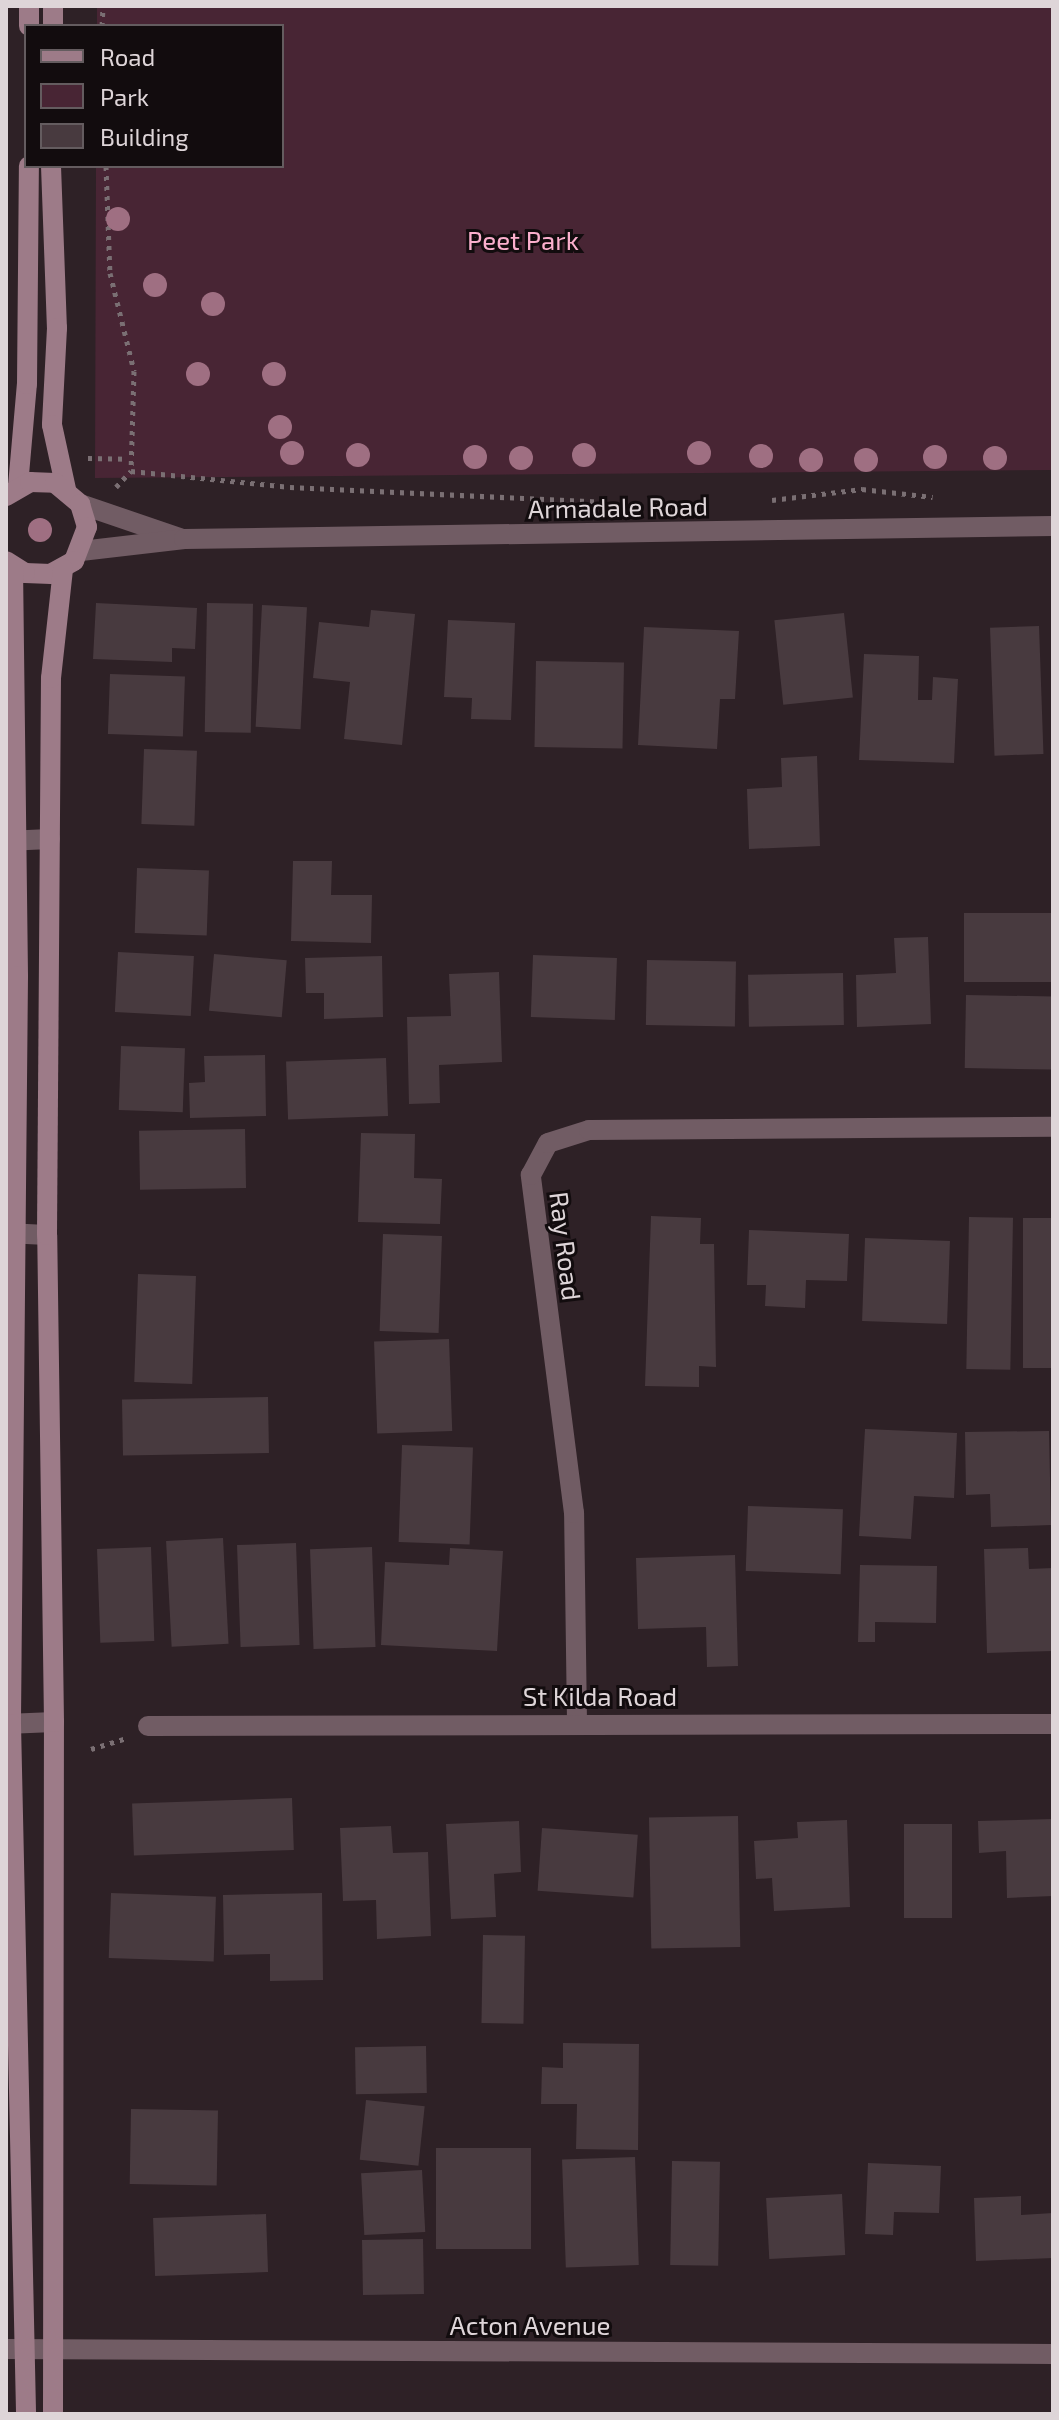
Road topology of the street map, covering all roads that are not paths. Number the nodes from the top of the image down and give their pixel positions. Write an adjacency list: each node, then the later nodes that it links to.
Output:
1 (29, 168): 3 (street)
2 (51, 168): 4 (street)
3 (12, 491): 4 (street)
4 (73, 496): 6 (street, Armadale Road); 7 (street)
5 (1053, 526): 6 (street, Armadale Road)
6 (184, 539): 7 (street, Armadale Road)
7 (81, 551): 9 (street)
8 (9, 564): 9 (street); 11 (street)
9 (63, 569): 10 (street)
10 (50, 839): 11 (street); 14 (street)
11 (11, 841): 13 (street)
12 (1053, 1127): 16 (street, Ray Road)
13 (11, 1233): 14 (street); 17 (street)
14 (47, 1235): 15 (street)
15 (54, 1722): 17 (street); 21 (street)
16 (577, 1722): 18 (street, St Kilda Road); 19 (street, St Kilda Road)
17 (8, 1724): 20 (street)
18 (1053, 1724)
19 (148, 1726)
20 (16, 2349): 21 (street, Acton Avenue); 23 (street)
21 (52, 2349): 22 (street, Acton Avenue); 24 (street)
22 (1053, 2354)
23 (26, 2414)
24 (53, 2414)

